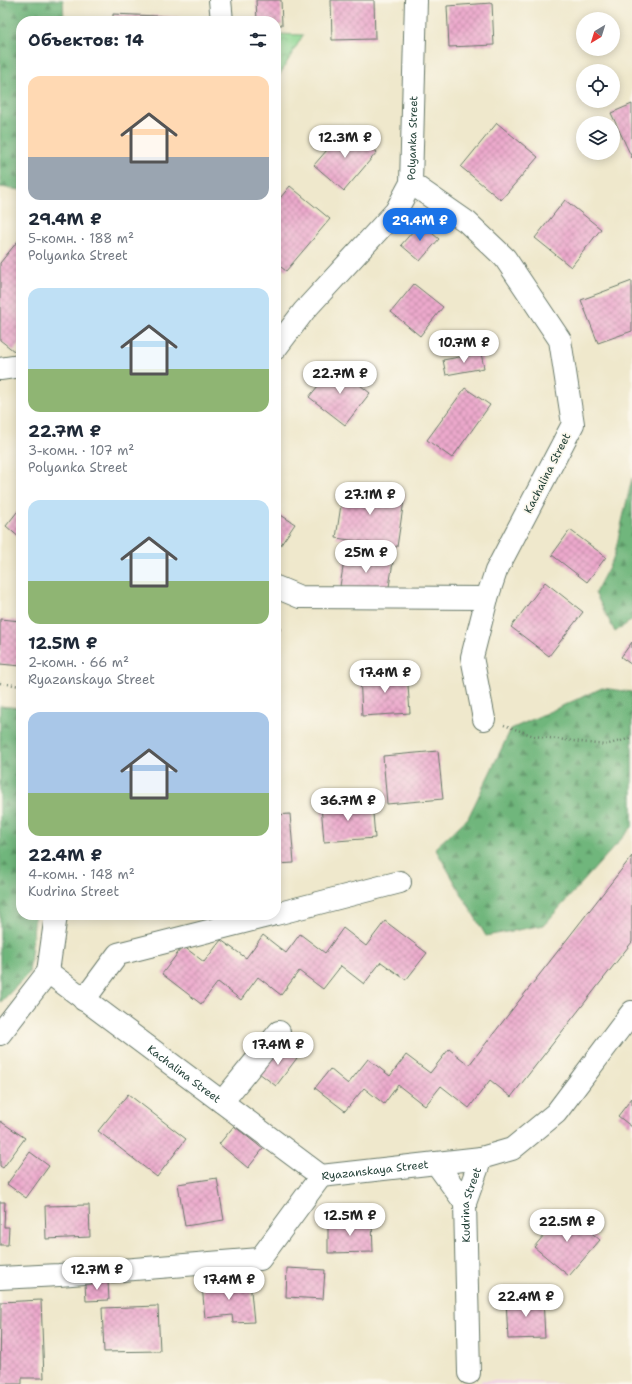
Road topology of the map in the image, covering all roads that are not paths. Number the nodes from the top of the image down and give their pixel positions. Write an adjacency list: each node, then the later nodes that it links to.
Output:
1 (220, 0): 3 (street)
2 (416, 0): 4 (street, Polyanka Street)
3 (222, 16)
4 (411, 183): 5 (street, Polyanka Street); 9 (street, Kachalina Street)
5 (281, 341)
6 (16, 366): 7 (street)
7 (0, 368)
8 (281, 589): 9 (street)
9 (487, 598): 10 (street, Kachalina Street)
10 (484, 718)
11 (400, 882): 12 (street)
12 (281, 913)
13 (55, 920): 15 (street)
14 (251, 920): 16 (street)
15 (48, 972): 16 (street, Kachalina Street); 19 (street)
16 (84, 1000): 20 (street, Kachalina Street)
17 (632, 1012): 21 (street, Kudrina Street)
18 (279, 1032): 20 (street)
19 (0, 1034)
20 (222, 1102): 23 (street, Kachalina Street)
21 (481, 1158): 22 (street, Ryazanskaya Street); 24 (street, Kudrina Street)
22 (436, 1162): 23 (street, Ryazanskaya Street); 24 (street)
23 (321, 1176): 25 (street, Ryazanskaya Street)
24 (465, 1203): 26 (street, Kudrina Street)
25 (0, 1278)
26 (469, 1373)

